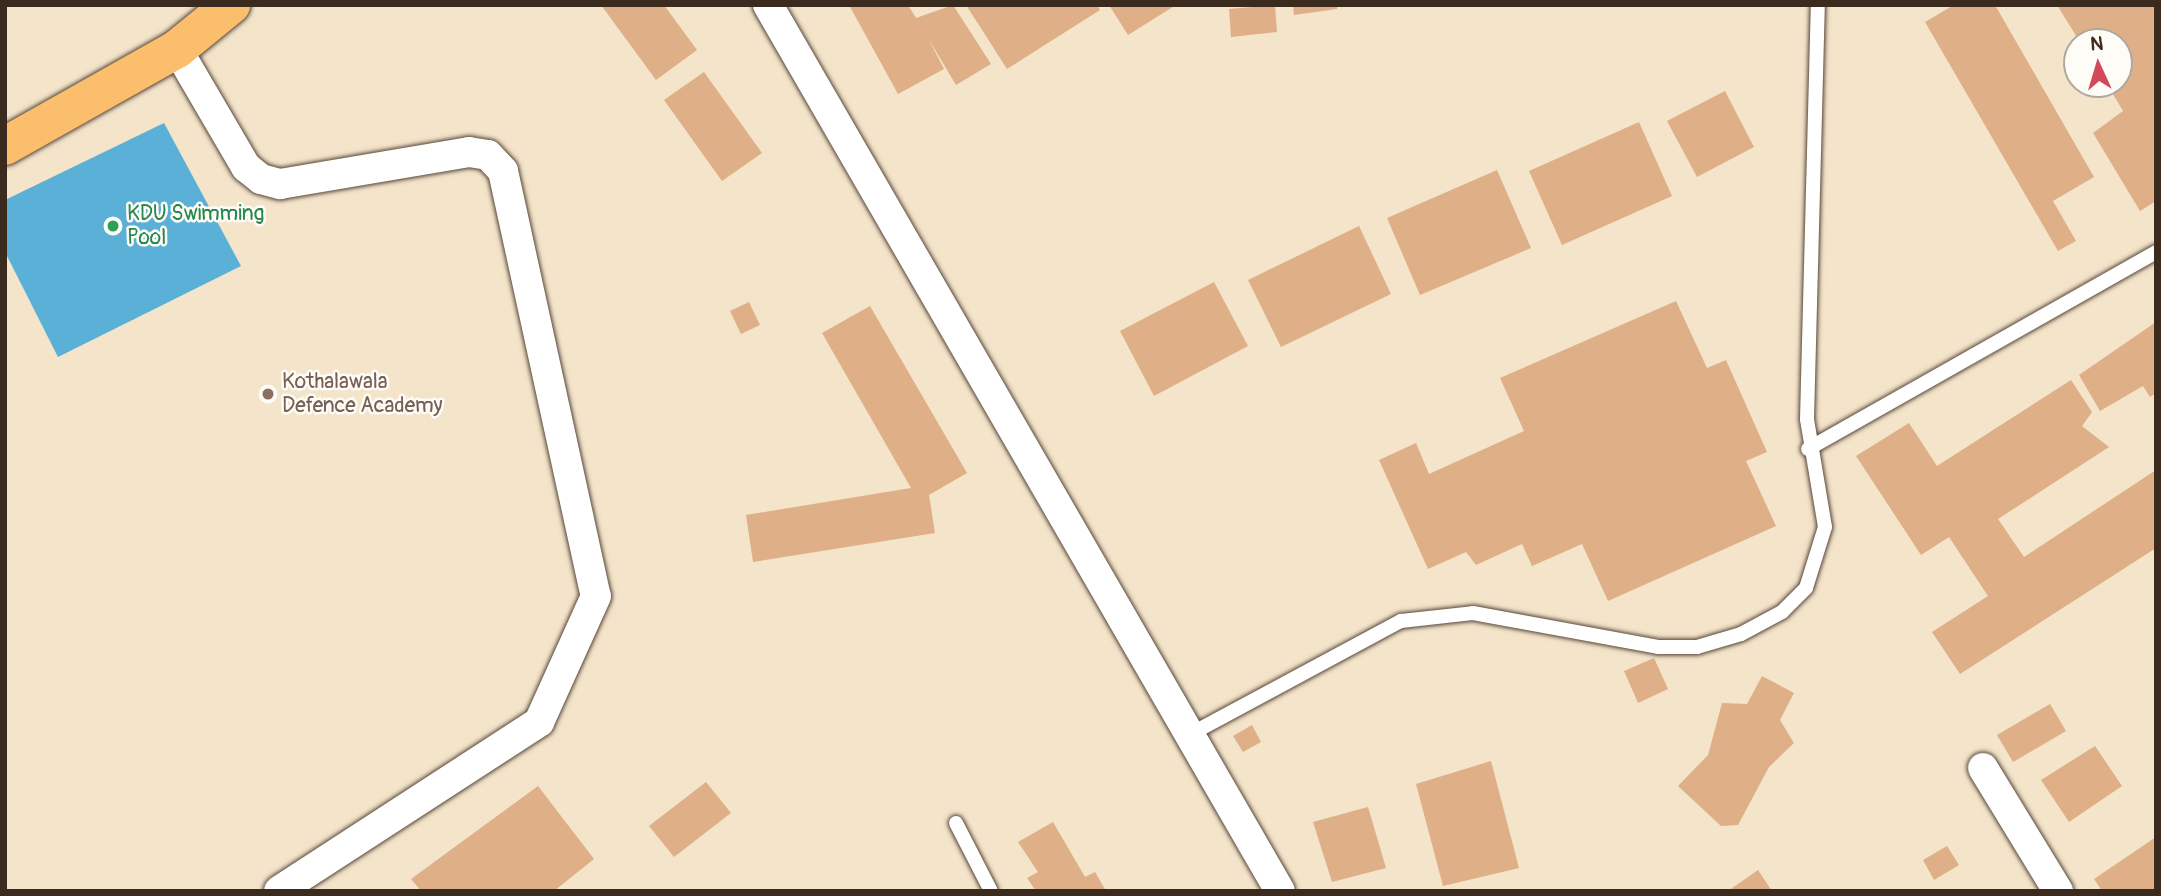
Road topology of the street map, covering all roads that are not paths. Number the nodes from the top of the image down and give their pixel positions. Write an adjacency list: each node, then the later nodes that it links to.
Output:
1 (231, 5): 4 (main road)
2 (768, 5): 8 (street)
3 (1818, 5): 7 (lane)
4 (177, 49): 5 (main road); 11 (street)
5 (5, 146)
6 (2156, 252): 7 (lane)
7 (1808, 449): 8 (lane)
8 (1187, 736): 13 (street)
9 (1983, 768): 14 (street)
10 (956, 823): 12 (lane)
11 (279, 891)
12 (991, 891)
13 (1280, 891)
14 (2058, 891)

